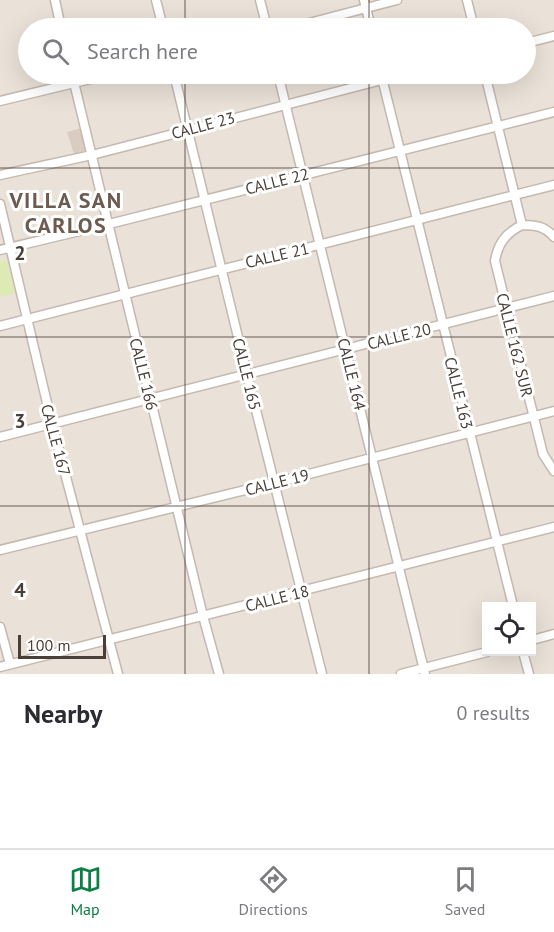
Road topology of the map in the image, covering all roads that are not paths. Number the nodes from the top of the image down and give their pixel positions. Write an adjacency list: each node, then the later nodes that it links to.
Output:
1 (55, 0): 7 (street)
2 (156, 0): 8 (street)
3 (260, 0): 9 (street)
4 (397, 0): 6 (street)
5 (466, 0): 11 (street)
6 (365, 4): 10 (street)
7 (59, 18)
8 (160, 18)
9 (264, 18)
10 (321, 18)
11 (471, 18)
12 (554, 36): 13 (street)
13 (536, 40)
14 (54, 84): 21 (street)
15 (74, 84): 27 (street, CALLE 166)
16 (177, 84): 25 (street, CALLE 165)
17 (281, 84): 22 (street, CALLE 164)
18 (355, 84): 22 (street, CALLE 23)
19 (384, 84): 26 (street, CALLE 163)
20 (487, 84): 24 (street)
21 (0, 101)
22 (286, 104): 25 (street, CALLE 23); 28 (street, CALLE 164)
23 (554, 112): 24 (street, CALLE 22)
24 (497, 125): 26 (street, CALLE 22); 31 (street)
25 (188, 129): 27 (street, CALLE 23); 32 (street, CALLE 165)
26 (399, 151): 28 (street, CALLE 22); 34 (street, CALLE 163)
27 (92, 155): 29 (street, CALLE 23); 35 (street, CALLE 166)
28 (304, 174): 32 (street, CALLE 22); 38 (street, CALLE 164)
29 (0, 175)
30 (554, 185): 31 (street, CALLE 21)
31 (515, 195): 34 (street, CALLE 21); 36 (street)
32 (204, 200): 35 (street, CALLE 22); 41 (street, CALLE 165)
33 (0, 204): 39 (street, CALLE 167)
34 (416, 220): 38 (street, CALLE 21); 47 (street, CALLE 163)
35 (109, 224): 39 (street, CALLE 22); 42 (street, CALLE 166)
36 (522, 225): 37 (street); 44 (street, CALLE 162 SUR)
37 (554, 237)
38 (321, 245): 41 (street, CALLE 21); 48 (street, CALLE 164)
39 (10, 247): 40 (street, CALLE 22); 45 (street, CALLE 167)
40 (0, 250)
41 (222, 269): 42 (street, CALLE 21); 49 (street, CALLE 165)
42 (124, 293): 45 (street, CALLE 21); 50 (street, CALLE 166)
43 (554, 296): 44 (street, CALLE 20)
44 (506, 308): 47 (street, CALLE 20); 52 (street, CALLE 162 SUR)
45 (26, 320): 46 (street, CALLE 21); 53 (street, CALLE 167)
46 (0, 326)
47 (443, 326): 48 (street, CALLE 20); 54 (street, CALLE 163)
48 (346, 350): 49 (street, CALLE 20); 56 (street, CALLE 164)
49 (247, 374): 50 (street, CALLE 20); 58 (street, CALLE 165)
50 (150, 399): 53 (street, CALLE 20); 59 (street, CALLE 166)
51 (554, 411): 52 (street, CALLE 19)
52 (533, 417): 54 (street, CALLE 19); 57 (street, CALLE 162 SUR)
53 (52, 424): 55 (street, CALLE 20); 61 (street, CALLE 167)
54 (469, 433): 56 (street, CALLE 19); 62 (street, CALLE 163)
55 (0, 437)
56 (373, 458): 58 (street, CALLE 19); 64 (street, CALLE 164)
57 (554, 471)
58 (274, 483): 59 (street, CALLE 19); 65 (street, CALLE 165)
59 (177, 506): 61 (street, CALLE 19); 67 (street, CALLE 166)
60 (554, 527): 62 (street, CALLE 18)
61 (81, 531): 63 (street, CALLE 19); 70 (street, CALLE 167)
62 (498, 542): 64 (street, CALLE 18); 66 (street, CALLE 163)
63 (0, 550)
64 (399, 565): 65 (street, CALLE 18); 76 (street, CALLE 164)
65 (302, 592): 67 (street, CALLE 18); 79 (street, CALLE 165)
66 (512, 602)
67 (203, 616): 70 (street, CALLE 18); 78 (street, CALLE 166)
68 (0, 627): 74 (street)
69 (554, 634): 71 (street)
70 (110, 639): 74 (street, CALLE 18); 77 (street, CALLE 167)
71 (536, 639)
72 (482, 653): 76 (street)
73 (525, 656): 81 (street)
74 (10, 664): 75 (street, CALLE 18)
75 (0, 666)
76 (424, 671): 80 (street)
77 (118, 674)
78 (219, 674)
79 (322, 674)
80 (401, 674)
81 (529, 674)

